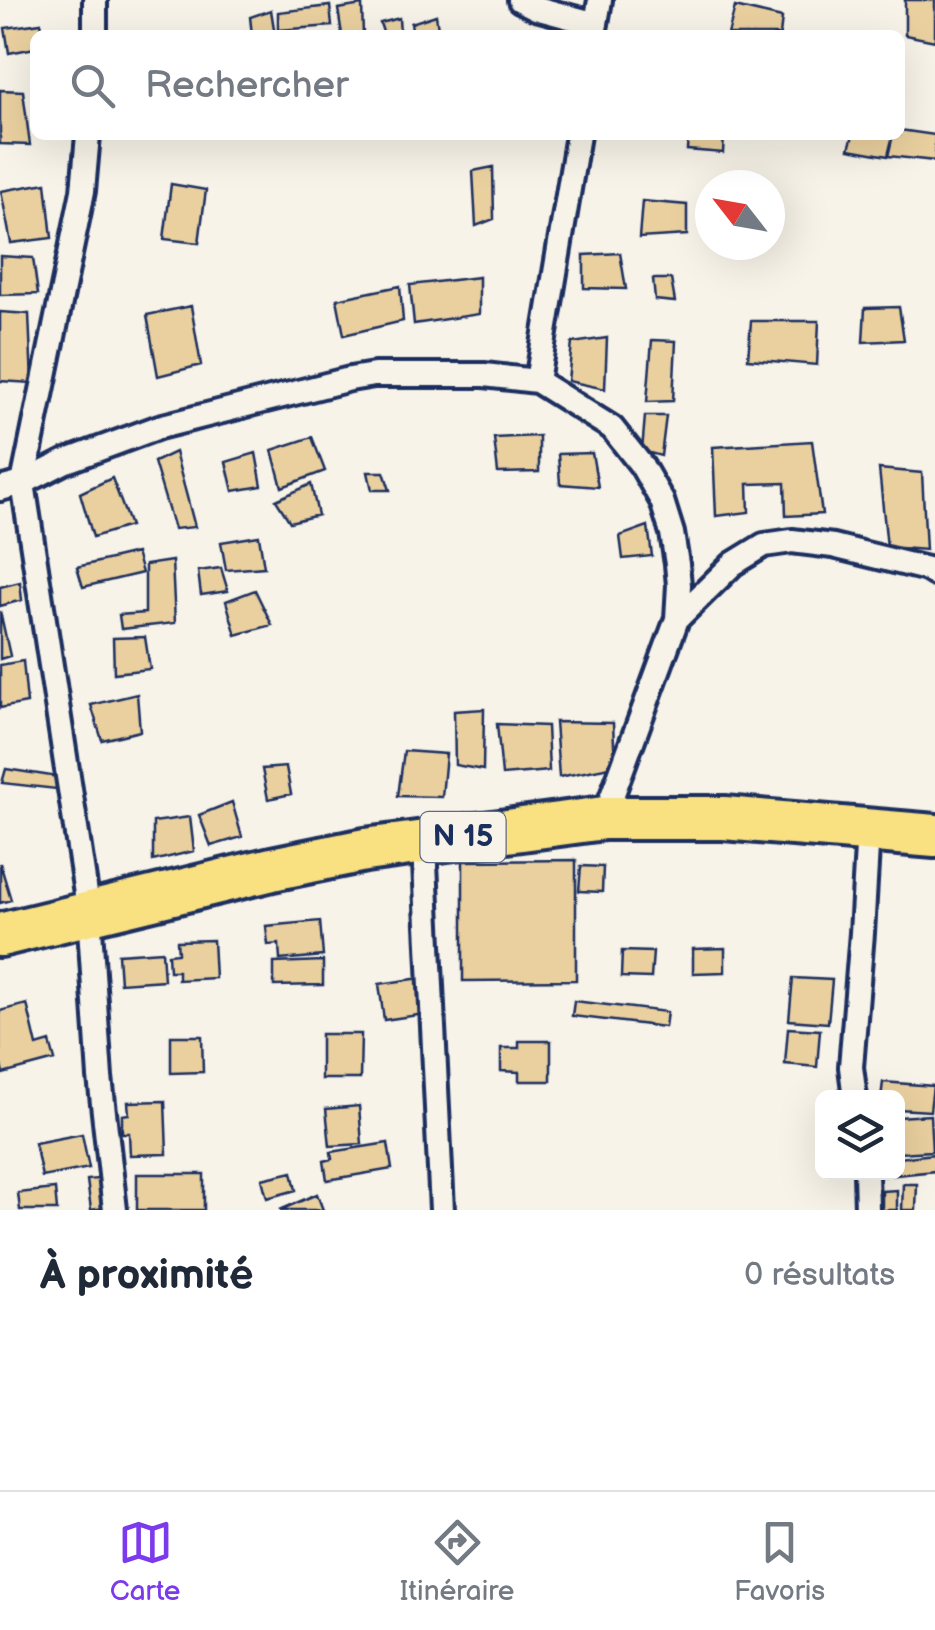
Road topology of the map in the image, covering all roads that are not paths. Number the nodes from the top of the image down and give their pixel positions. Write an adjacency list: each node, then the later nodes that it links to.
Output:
1 (95, 0): 5 (street)
2 (520, 0): 4 (street)
3 (600, 0): 4 (street)
4 (595, 29)
5 (95, 30)
6 (88, 140): 9 (street)
7 (577, 140): 8 (street)
8 (537, 382): 9 (street); 12 (street)
9 (24, 483): 10 (street); 17 (street)
10 (0, 489)
11 (935, 574): 12 (street)
12 (677, 619): 13 (street)
13 (604, 818): 14 (highway, N 15); 16 (highway, N 15)
14 (868, 830): 15 (highway, N 15); 19 (street)
15 (935, 836)
16 (424, 843): 17 (highway, N 15); 22 (street)
17 (88, 913): 18 (highway, N 15); 21 (street)
18 (0, 935)
19 (854, 1090)
20 (866, 1180): 23 (street)
21 (115, 1210)
22 (442, 1210)
23 (868, 1210)

